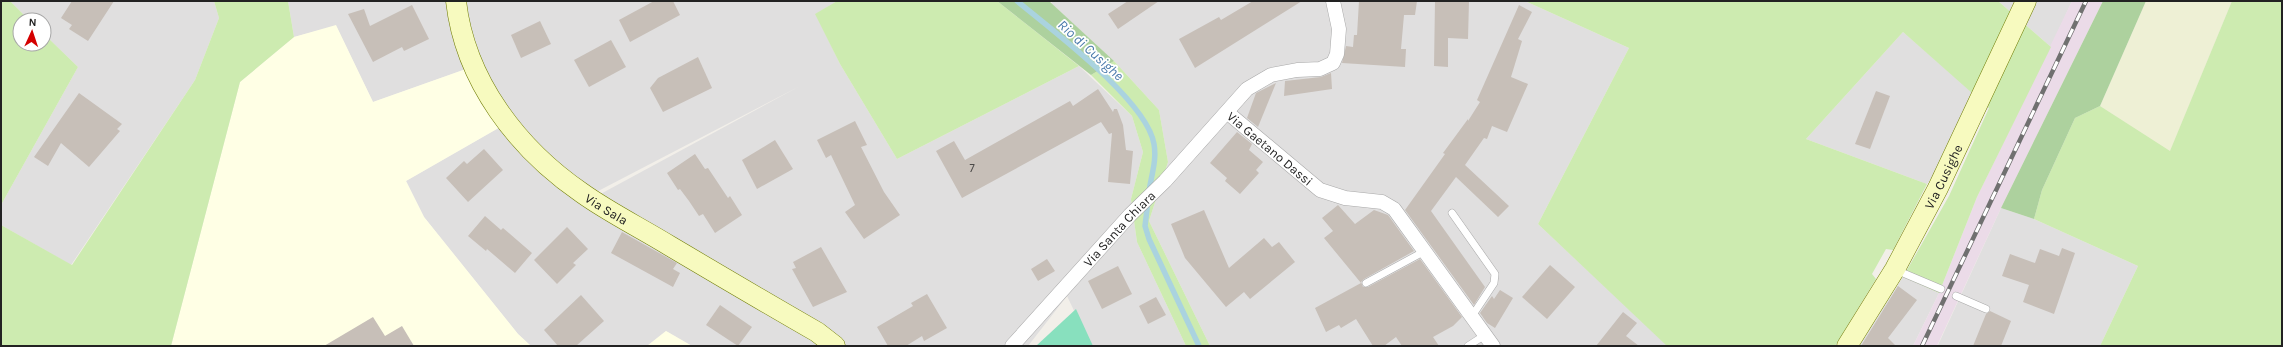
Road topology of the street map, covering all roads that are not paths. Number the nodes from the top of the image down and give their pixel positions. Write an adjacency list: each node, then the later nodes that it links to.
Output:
1 (456, 1): 14 (street, Via Sala)
2 (1333, 1): 4 (street, Via Gaetano Dassi)
3 (2026, 1): 7 (street, Via Cusighe)
4 (1228, 113): 6 (street, Via Gaetano Dassi); 15 (street, Via Santa Chiara)
5 (1452, 213): 12 (lane)
6 (1425, 251): 8 (lane); 12 (street, Via Gaetano Dassi)
7 (1895, 270): 9 (lane); 17 (street, Via Cusighe)
8 (1366, 283)
9 (1941, 289)
10 (1956, 296): 11 (lane)
11 (1986, 308)
12 (1472, 316): 13 (street, Via Gaetano Dassi)
13 (1489, 340): 16 (lane, Via Gaetano Dassi)
14 (835, 346)
15 (1012, 346)
16 (1468, 346)
17 (1847, 346)

